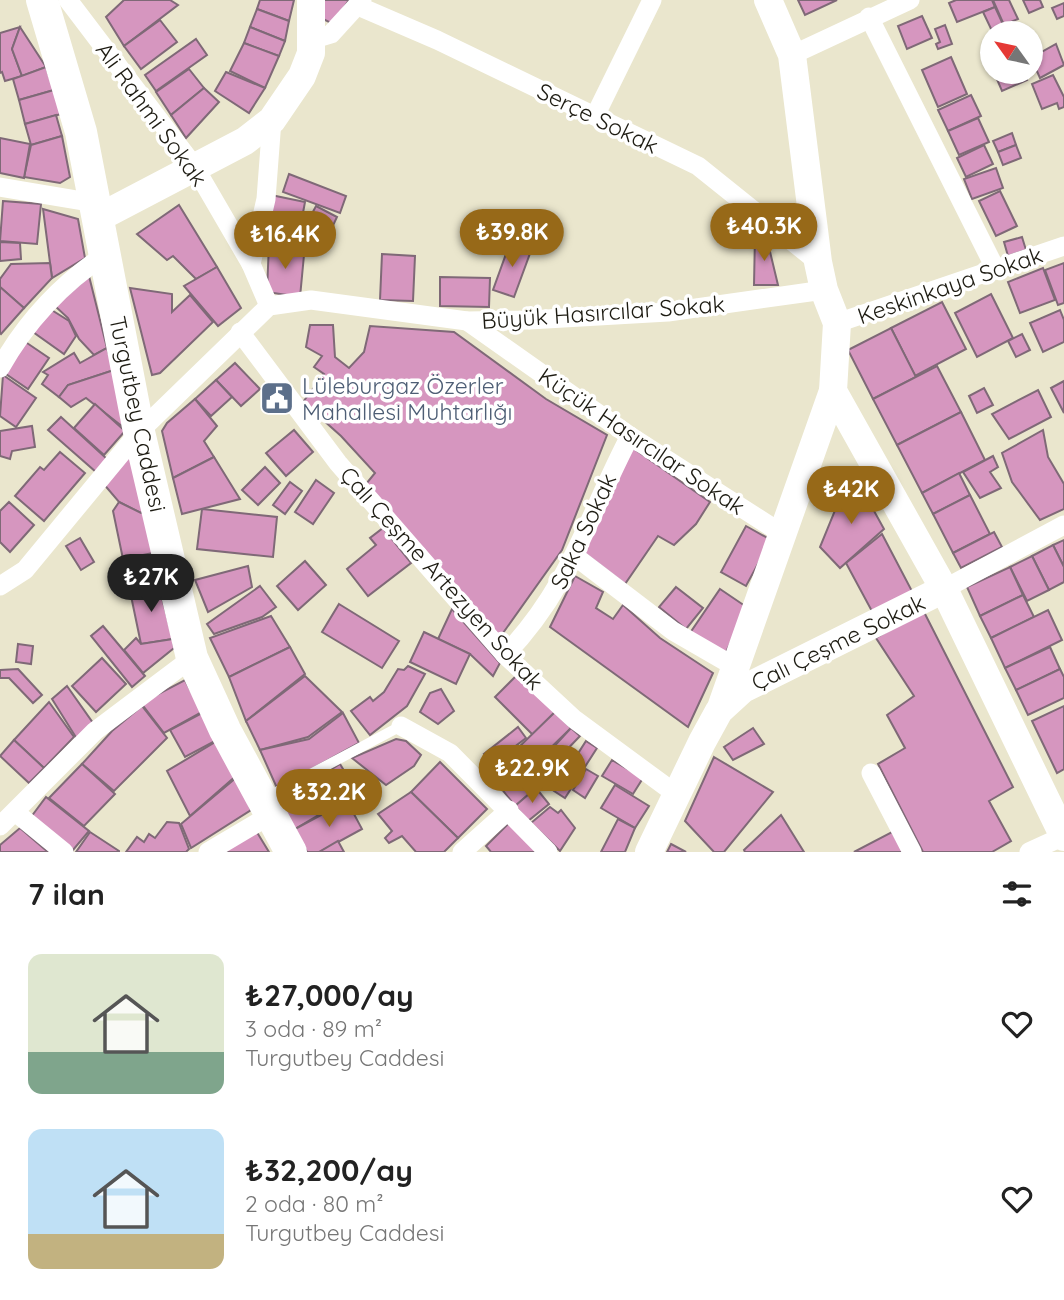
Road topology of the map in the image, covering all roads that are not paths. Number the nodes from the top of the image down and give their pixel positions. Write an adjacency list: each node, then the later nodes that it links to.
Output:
1 (42, 0): 15 (main road, Turgutbey Caddesi)
2 (68, 0): 13 (street, Ali Rahmi Sokak)
3 (311, 0): 9 (main road)
4 (652, 0): 11 (street)
5 (768, 0): 10 (main road)
6 (910, 0): 8 (street)
7 (360, 3): 9 (street); 11 (street, Serçe Sokak)
8 (869, 17): 10 (street); 20 (street)
9 (311, 40): 12 (main road)
10 (792, 55): 18 (main road)
11 (595, 116): 18 (street, Serçe Sokak)
12 (272, 120): 13 (main road); 19 (street)
13 (194, 166): 15 (main road); 19 (street, Ali Rahmi Sokak)
14 (0, 187): 15 (street)
15 (97, 211): 17 (main road, Turgutbey Caddesi)
16 (1064, 246): 20 (street, Keskinkaya Sokak)
17 (106, 254): 26 (street); 28 (main road, Turgutbey Caddesi)
18 (818, 262): 21 (main road)
19 (251, 264): 22 (street, Ali Rahmi Sokak)
20 (996, 270): 24 (street, Keskinkaya Sokak)
21 (824, 290): 23 (street, Büyük Hasırcılar Sokak); 24 (main road)
22 (269, 306): 23 (street, Büyük Hasırcılar Sokak); 25 (street)
23 (467, 321): 29 (street, Küçük Hasırcılar Sokak)
24 (837, 323): 27 (main road)
25 (240, 332): 28 (street); 35 (street, Çalı Çeşme Artezyen Sokak)
26 (0, 368)
27 (833, 391): 31 (main road); 34 (main road)
28 (139, 432): 33 (street); 36 (main road, Turgutbey Caddesi)
29 (630, 436): 31 (street, Küçük Hasırcılar Sokak); 32 (street, Saka Sokak)
30 (1064, 525): 34 (street, Çalı Çeşme Sokak)
31 (784, 535): 37 (main road)
32 (576, 557): 35 (street, Saka Sokak); 37 (street)
33 (0, 586)
34 (944, 589): 38 (main road, Çalı Çeşme Sokak); 46 (main road)
35 (505, 655): 41 (street, Çalı Çeşme Artezyen Sokak)
36 (192, 658): 42 (main road, Turgutbey Caddesi); 44 (street)
37 (737, 668): 38 (main road)
38 (719, 711): 41 (main road, Çalı Çeşme Sokak)
39 (401, 726): 42 (lane); 43 (street)
40 (871, 773): 53 (street)
41 (676, 794): 52 (main road, Çalı Çeşme Sokak)
42 (268, 806): 48 (street); 49 (main road, Turgutbey Caddesi)
43 (509, 810): 50 (street); 51 (street)
44 (15, 812): 45 (street); 47 (street)
45 (0, 825)
46 (1064, 836): 54 (street)
47 (64, 852)
48 (208, 852)
49 (291, 852)
50 (462, 852)
51 (548, 852)
52 (649, 852)
53 (912, 852)
54 (1029, 852)

